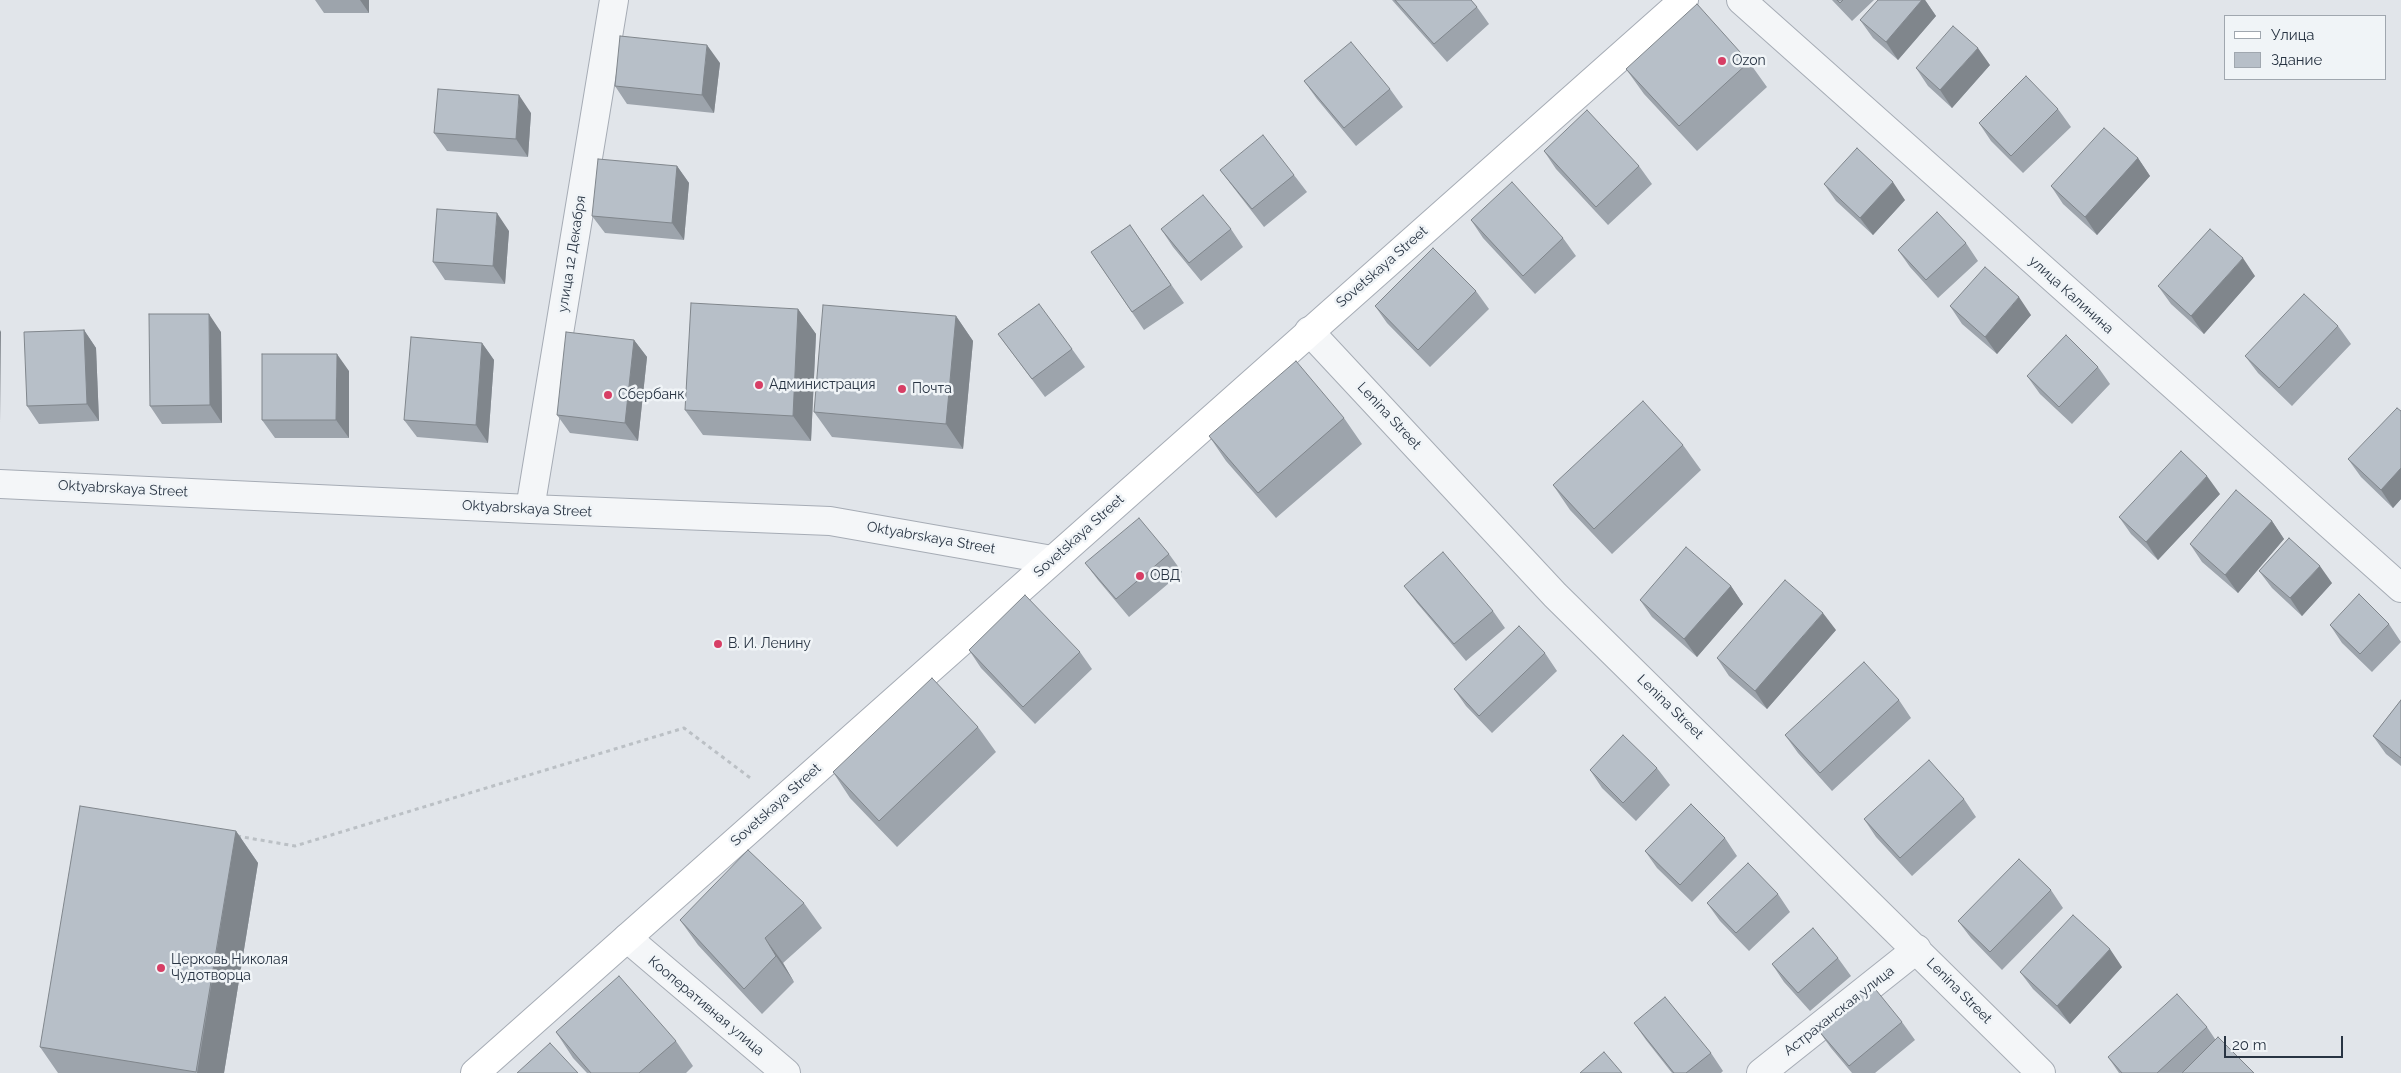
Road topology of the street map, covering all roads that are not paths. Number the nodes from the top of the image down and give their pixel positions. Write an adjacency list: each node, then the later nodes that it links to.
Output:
1 (614, 0): 6 (street, улица 12 Декабря)
2 (1684, 0): 4 (street, Sovetskaya Street)
3 (1741, 0): 8 (street, улица Калинина)
4 (1309, 331): 7 (street, Sovetskaya Street); 10 (street, Lenina Street)
5 (0, 484): 6 (street, Oktyabrskaya Street)
6 (530, 509): 7 (street, Oktyabrskaya Street)
7 (1052, 560): 9 (street, Sovetskaya Street)
8 (2401, 588)
9 (627, 938): 11 (street, Sovetskaya Street); 12 (street, Кооперативная улица)
10 (1917, 949): 13 (street, Астраханская улица); 14 (street, Lenina Street)
11 (475, 1073)
12 (786, 1073)
13 (1761, 1073)
14 (2041, 1073)

